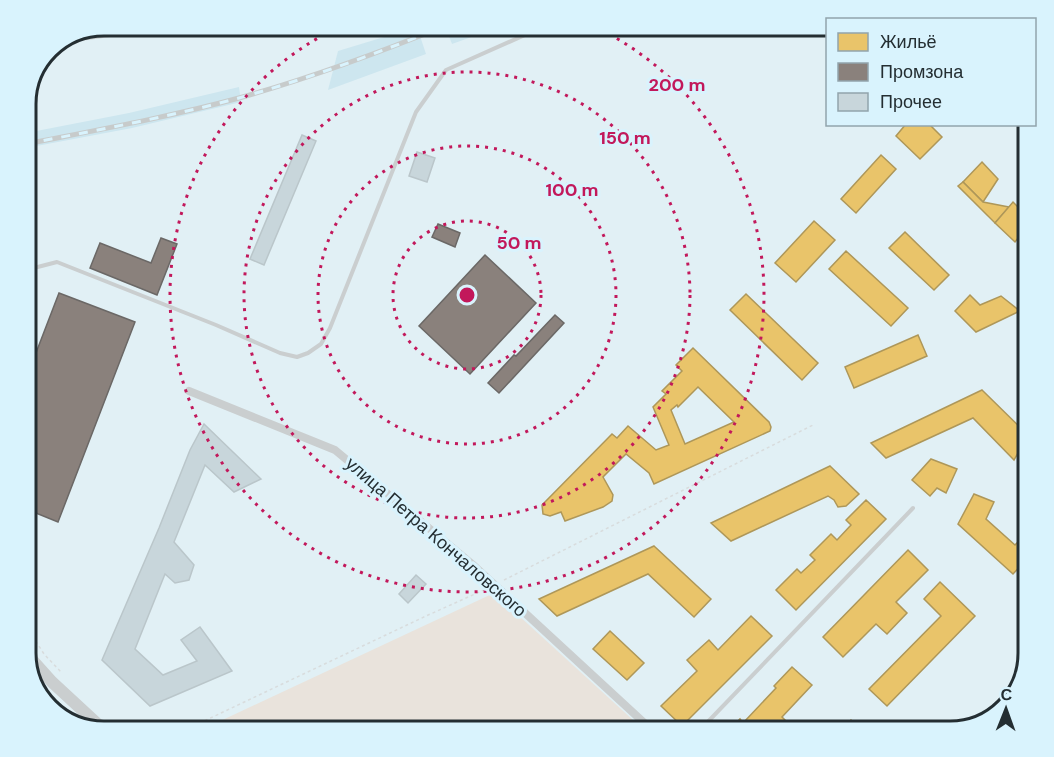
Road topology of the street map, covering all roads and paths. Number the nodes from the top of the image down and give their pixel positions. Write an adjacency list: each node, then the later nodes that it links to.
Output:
1 (522, 36): 2 (lane)
2 (36, 267)
3 (189, 391): 9 (street, улица Петра Кончаловского)
4 (913, 508): 10 (lane)
5 (36, 642): 7 (path)
6 (37, 666): 8 (main road)
7 (61, 672)
8 (91, 719)
9 (640, 721)
10 (710, 721)

